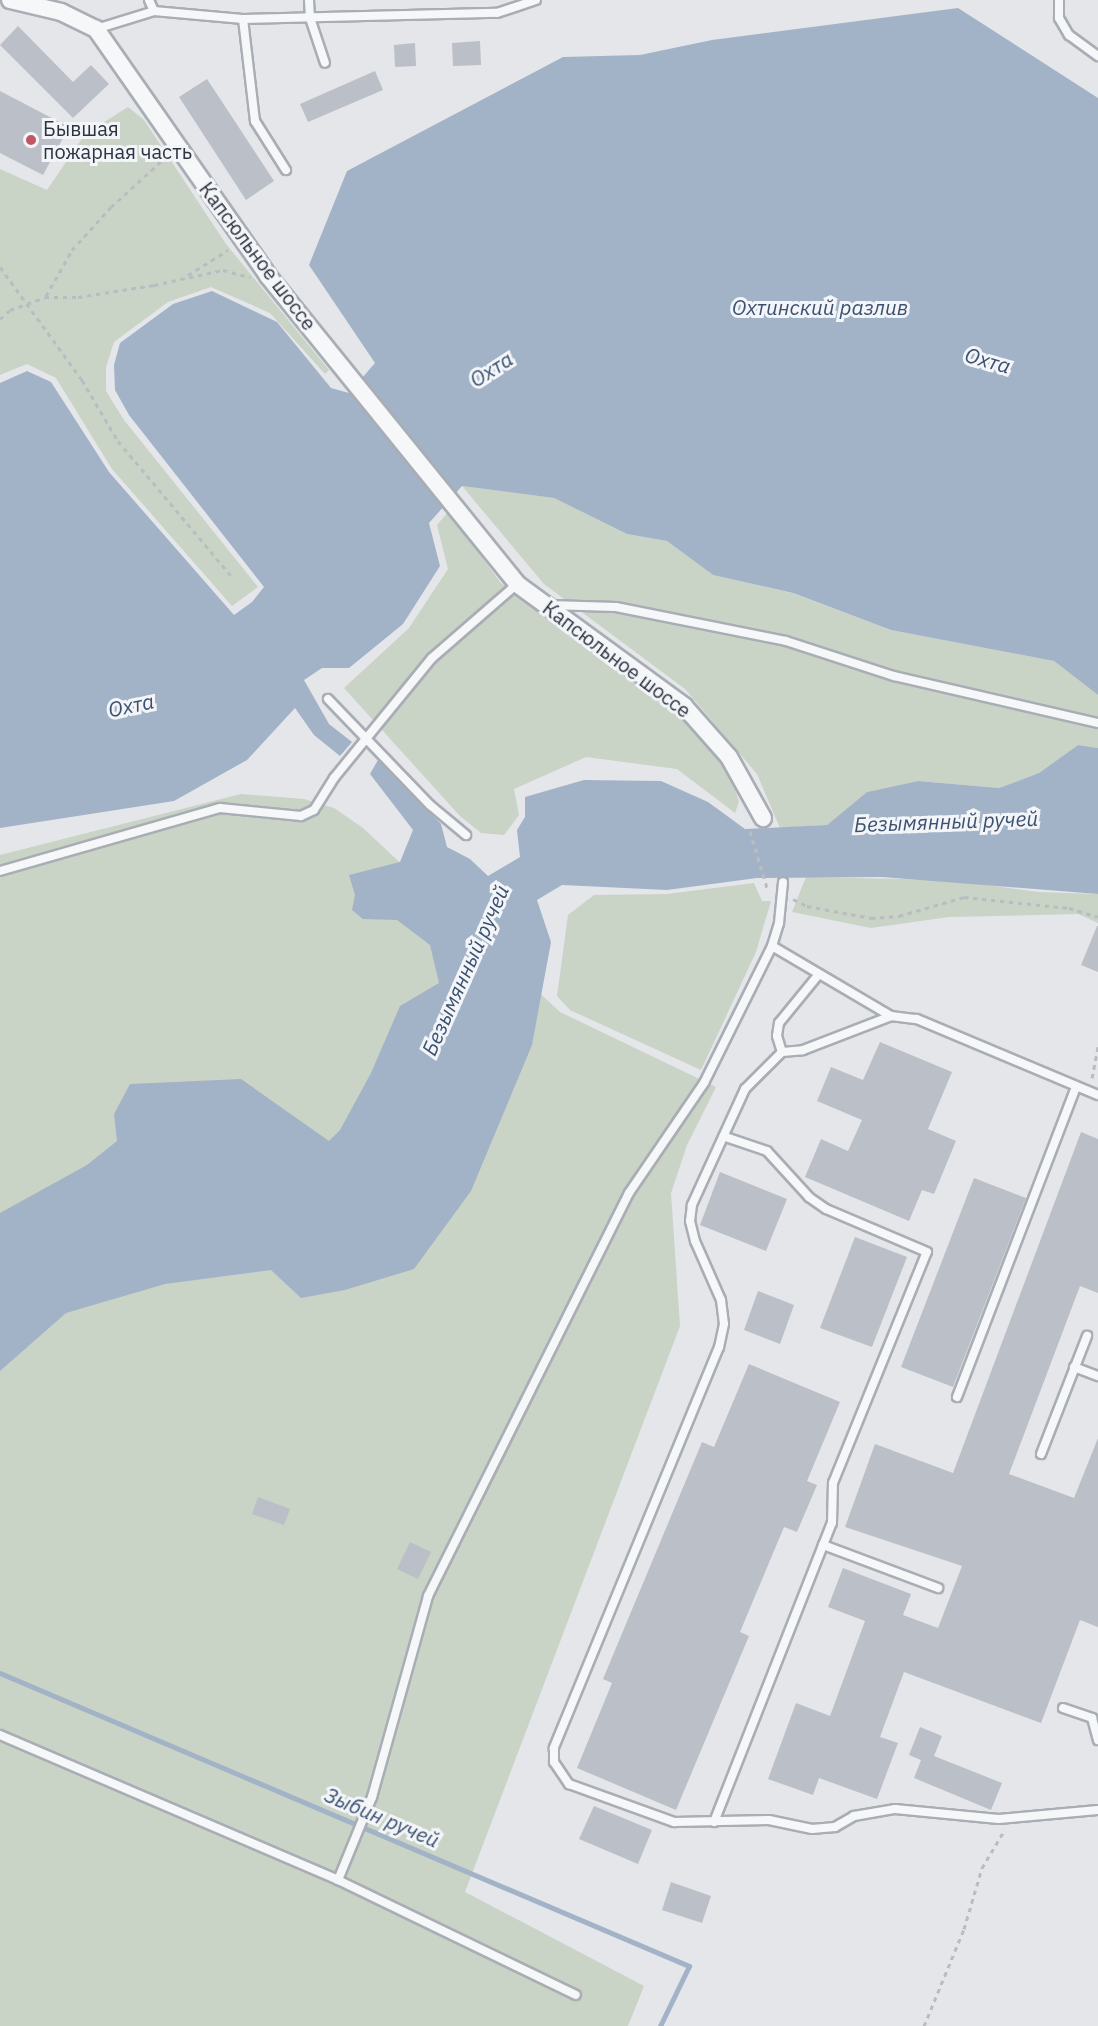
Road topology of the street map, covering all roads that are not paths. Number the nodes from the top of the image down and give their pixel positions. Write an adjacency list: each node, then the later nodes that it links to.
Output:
1 (10, 0): 9 (street, Капсюльное шоссе)
2 (149, 0): 6 (lane)
3 (309, 0): 7 (lane)
4 (536, 0): 7 (lane)
5 (1059, 0): 10 (lane)
6 (154, 11): 8 (lane); 9 (lane)
7 (310, 18): 8 (lane); 11 (lane)
8 (243, 19): 12 (lane)
9 (96, 29): 13 (street, Капсюльное шоссе)
10 (1098, 56)
11 (325, 63)
12 (286, 170)
13 (517, 584): 14 (street, Капсюльное шоссе); 17 (lane)
14 (544, 604): 16 (lane); 18 (street, Капсюльное шоссе)
15 (328, 699): 17 (lane)
16 (1098, 723)
17 (367, 741): 19 (lane); 20 (lane)
18 (756, 823)
19 (466, 835)
20 (0, 871)
21 (783, 882): 22 (lane)
22 (771, 946): 23 (lane); 41 (lane)
23 (819, 974): 24 (lane); 25 (lane)
24 (891, 1016): 25 (lane); 26 (lane)
25 (782, 1052): 28 (lane)
26 (1076, 1087): 27 (lane); 32 (lane)
27 (1094, 1093)
28 (723, 1136): 34 (lane); 40 (lane)
29 (1087, 1336): 30 (lane)
30 (1074, 1367): 31 (lane); 33 (lane)
31 (1098, 1376)
32 (957, 1396)
33 (1041, 1454)
34 (823, 1545): 35 (lane); 40 (lane)
35 (938, 1588)
36 (1063, 1708): 38 (lane)
37 (0, 1735): 41 (lane)
38 (1098, 1740)
39 (1098, 1810): 40 (lane)
40 (714, 1822)
41 (338, 1880): 42 (lane)
42 (576, 1995)

